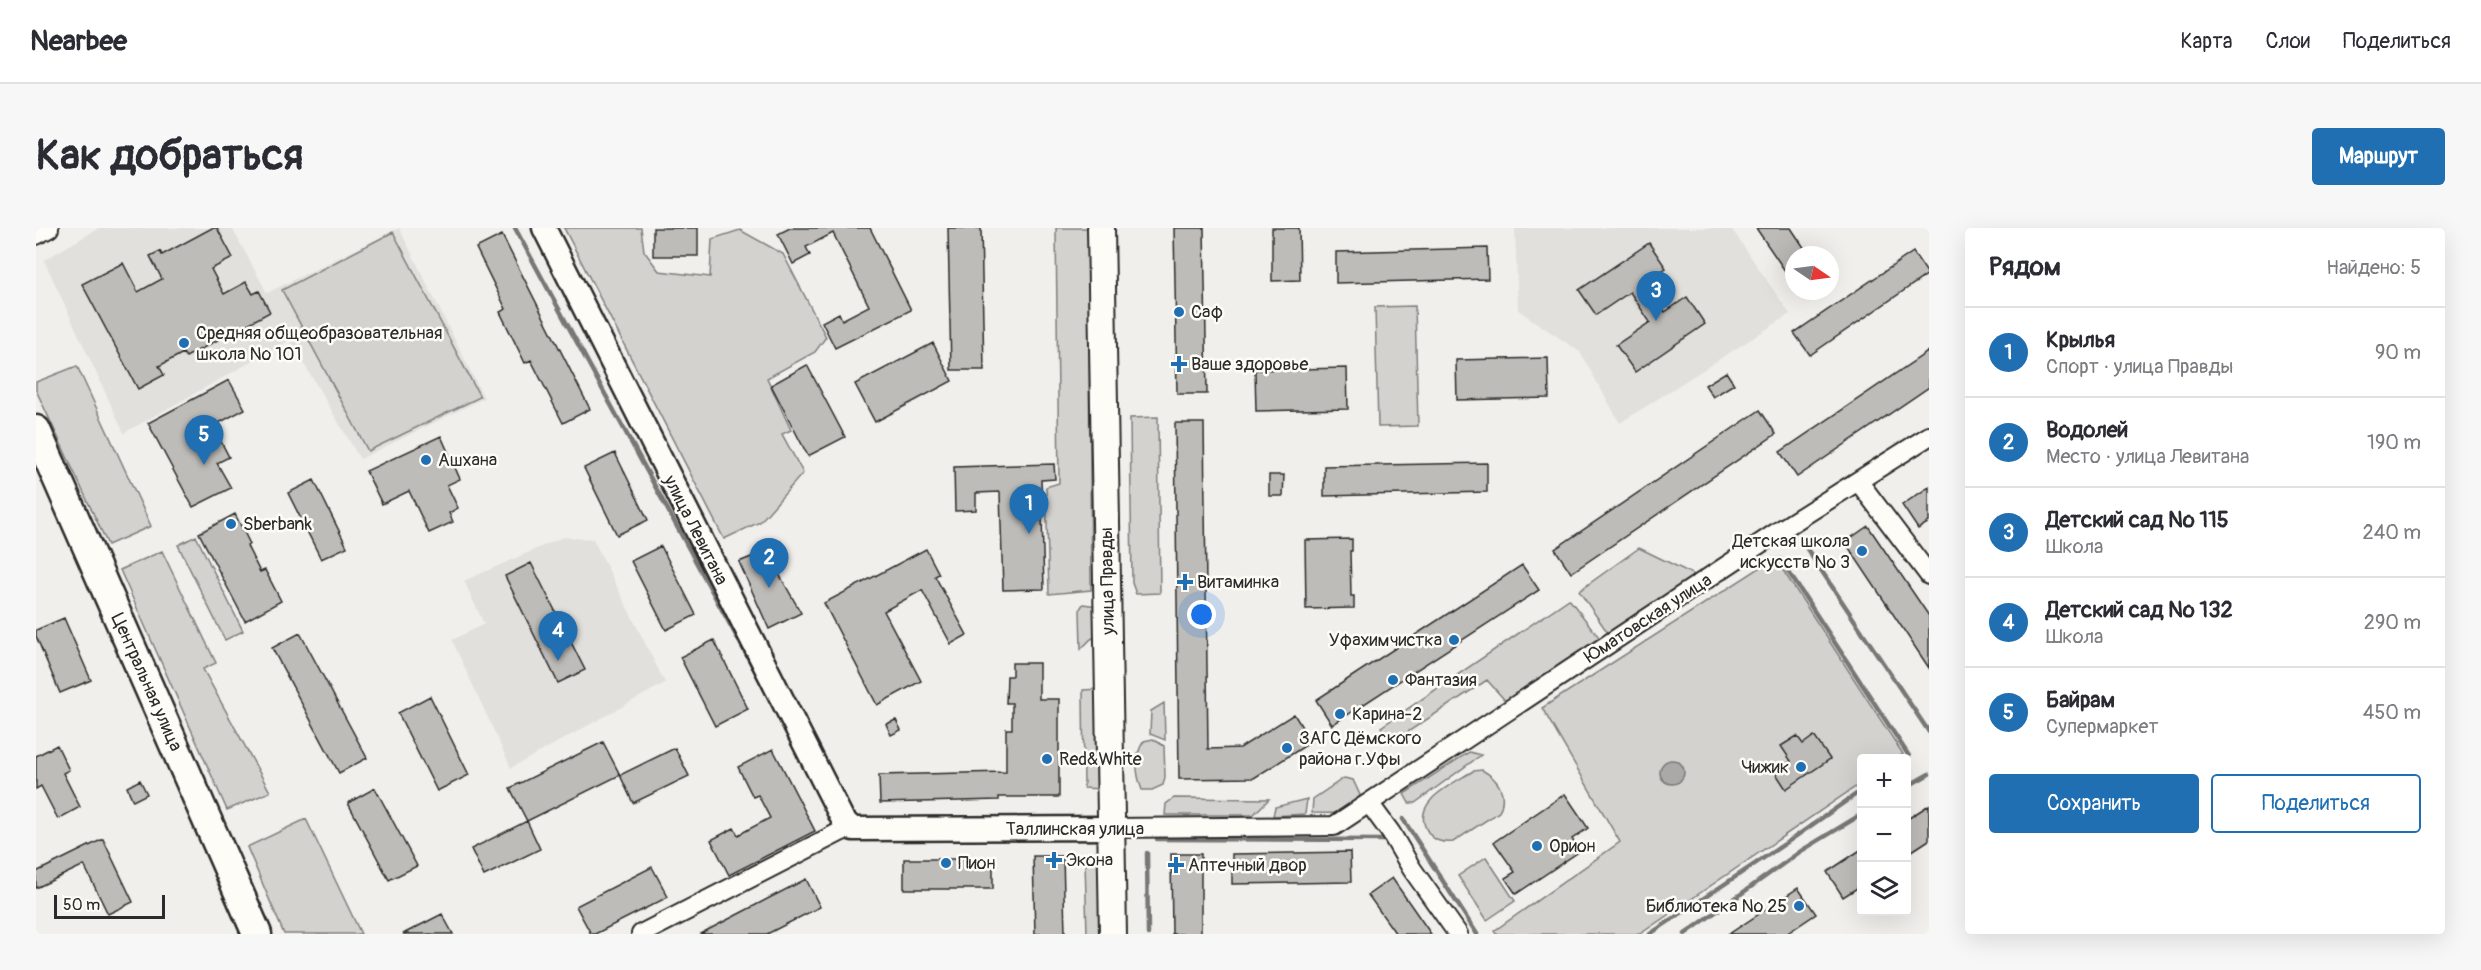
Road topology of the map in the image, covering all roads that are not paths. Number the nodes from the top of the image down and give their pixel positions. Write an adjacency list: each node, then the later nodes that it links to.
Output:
1 (49, 228): 4 (street)
2 (544, 228): 11 (street, улица Левитана)
3 (1101, 228): 10 (main road, улица Правды)
4 (36, 235)
5 (36, 430): 12 (main road, Центральная улица)
6 (1929, 436): 7 (street, Юматовская улица)
7 (1858, 481): 8 (street); 9 (street, Юматовская улица)
8 (1929, 574)
9 (1369, 803): 10 (street, Таллинская улица); 15 (street)
10 (1112, 828): 11 (street, Таллинская улица); 14 (main road, улица Правды)
11 (853, 829): 13 (street, Таллинская улица)
12 (257, 934)
13 (641, 934)
14 (1113, 934)
15 (1458, 934)

